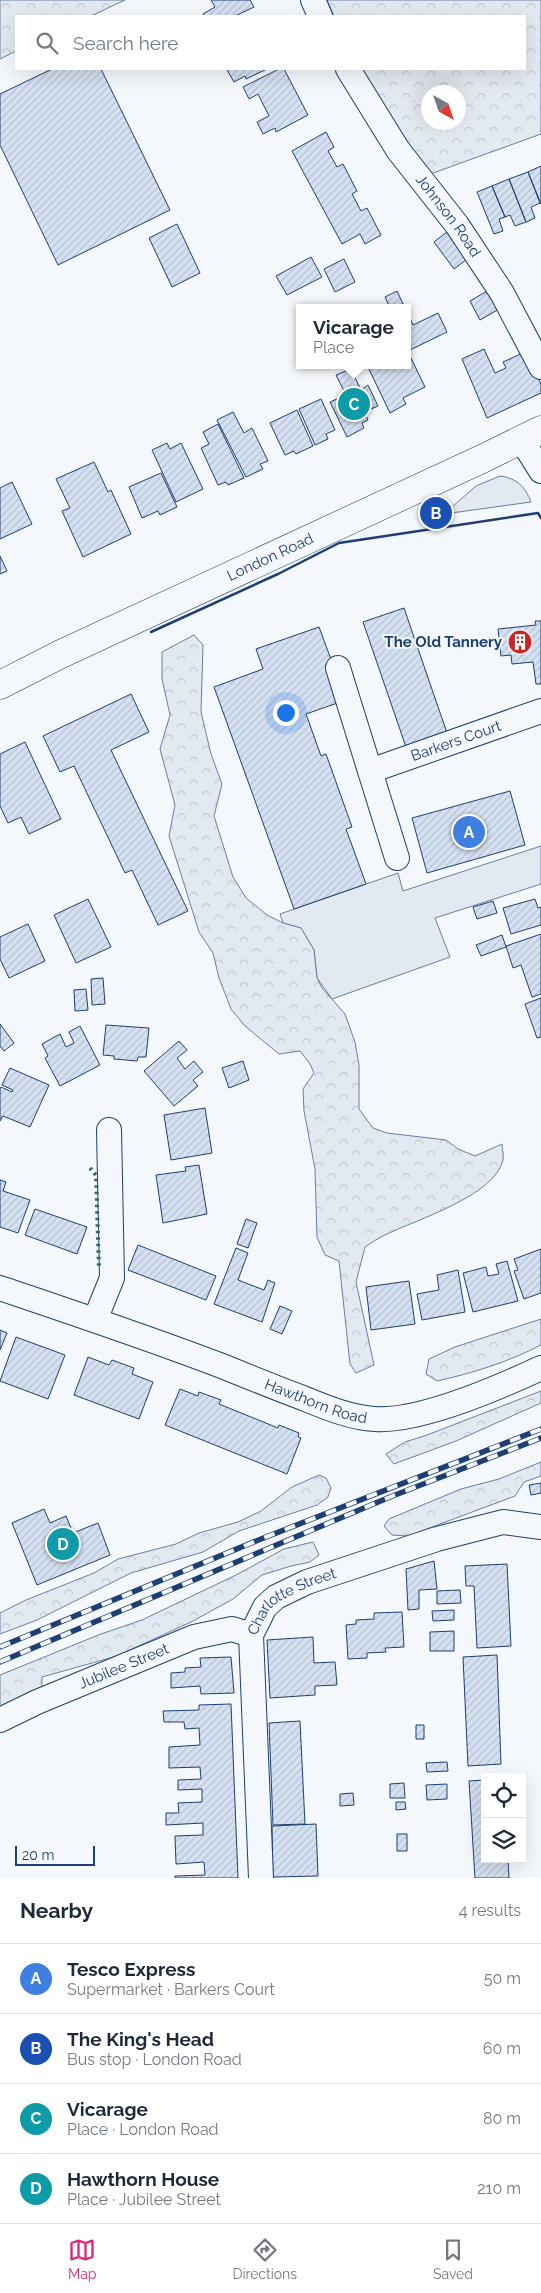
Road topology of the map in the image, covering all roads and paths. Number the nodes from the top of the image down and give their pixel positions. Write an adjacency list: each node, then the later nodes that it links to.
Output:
1 (312, 0): 2 (street)
2 (320, 15)
3 (349, 70): 4 (street, Johnson Road)
4 (541, 367)
5 (531, 435): 6 (street); 8 (main road, London Road)
6 (541, 471)
7 (338, 668): 10 (street)
8 (0, 685)
9 (541, 711): 10 (street, Barkers Court)
10 (370, 771): 11 (street)
11 (397, 858)
12 (109, 1130): 14 (street)
13 (0, 1288): 14 (street, Hawthorn Road)
14 (95, 1320): 15 (street, Hawthorn Road)
15 (541, 1368)
16 (541, 1527): 17 (street, Charlotte Street)
17 (251, 1635): 18 (street, Jubilee Street); 19 (street, Charlotte Street)
18 (0, 1720)
19 (261, 1878)

